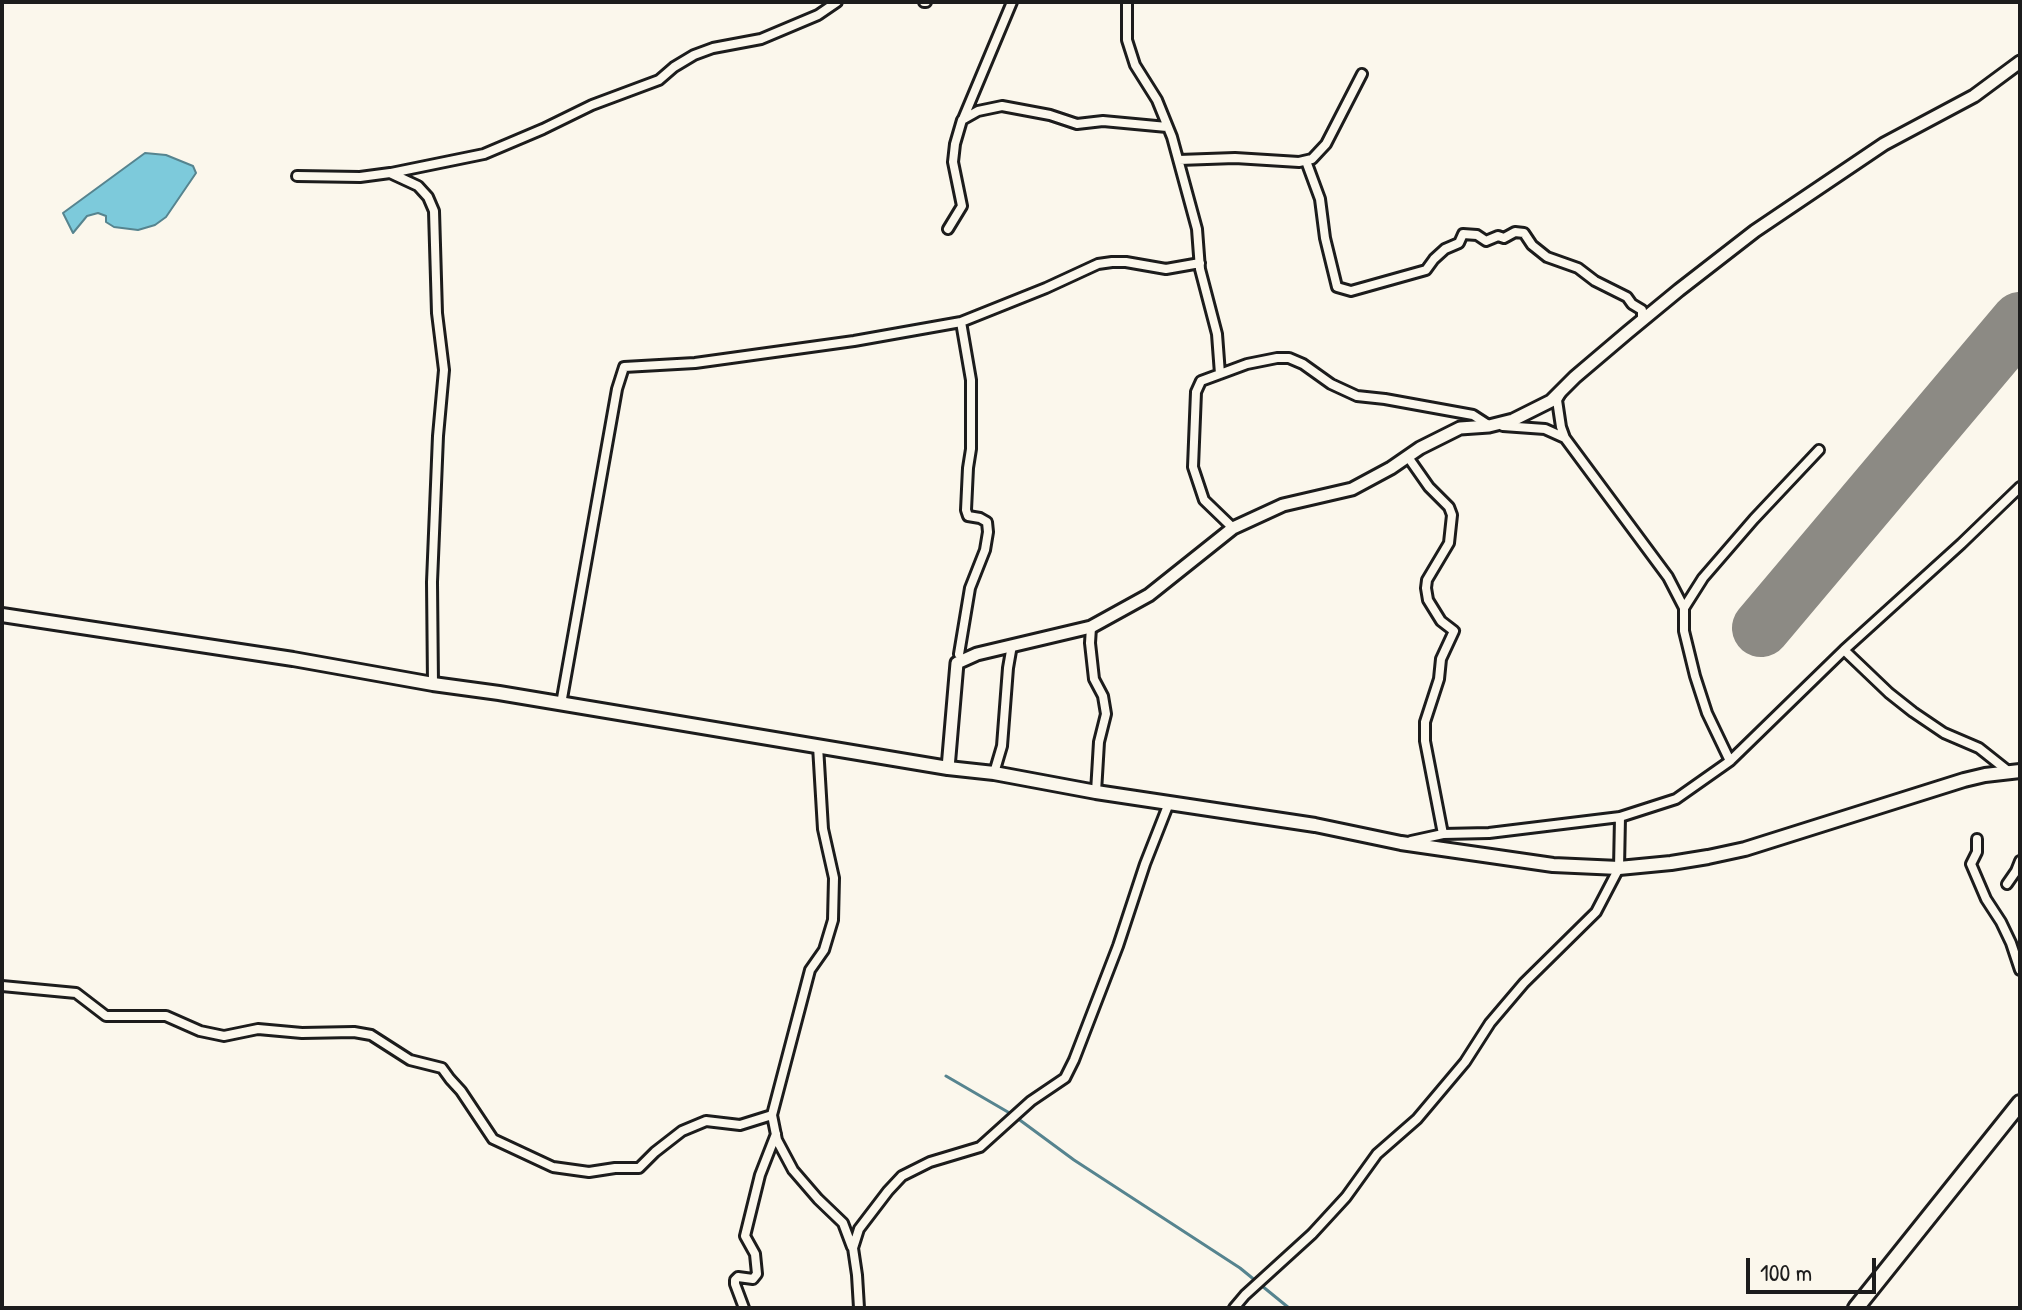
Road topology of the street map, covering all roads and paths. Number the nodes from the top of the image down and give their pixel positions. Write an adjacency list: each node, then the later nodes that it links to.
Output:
1 (837, 2): 10 (street)
2 (1012, 2): 6 (street)
3 (1127, 2): 7 (street)
4 (2020, 62): 15 (street)
5 (1362, 74): 9 (street)
6 (962, 120): 7 (street); 12 (street)
7 (1167, 127): 8 (street)
8 (1179, 160): 9 (street); 13 (street)
9 (1306, 161): 15 (street)
10 (390, 173): 11 (street); 30 (street)
11 (297, 176)
12 (948, 229)
13 (1200, 263): 14 (street); 16 (street)
14 (961, 322): 29 (street); 31 (street)
15 (1642, 322): 17 (street)
16 (1220, 374): 18 (street); 23 (street)
17 (1563, 389): 18 (street); 19 (street)
18 (1489, 426): 19 (street); 21 (street)
19 (1565, 438): 24 (street)
20 (1819, 450): 24 (street)
21 (1408, 457): 23 (street); 40 (street)
22 (2020, 487): 28 (street)
23 (1233, 528): 26 (street)
24 (1684, 608): 33 (street)
25 (2, 615): 30 (main road)
26 (1091, 627): 27 (street); 37 (street)
27 (1012, 645): 34 (street); 36 (street)
28 (1844, 650): 33 (street); 35 (street)
29 (959, 654)
30 (433, 684): 31 (main road)
31 (561, 704): 32 (main road)
32 (818, 746): 34 (main road); 50 (street)
33 (1730, 761): 39 (street)
34 (948, 768): 36 (main road)
35 (2014, 771): 45 (main road)
36 (994, 773): 37 (main road)
37 (1096, 792): 38 (main road)
38 (1169, 803): 42 (main road); 52 (street)
39 (1620, 817): 40 (street); 45 (street)
40 (1443, 834): 42 (street)
41 (1977, 839): 47 (street)
42 (1401, 843): 45 (main road)
43 (2020, 850): 44 (street)
44 (2020, 859): 46 (street)
45 (1619, 868): 55 (street)
46 (2007, 884)
47 (2020, 970)
48 (2, 986): 50 (street)
49 (2020, 1103): 56 (highway)
50 (772, 1115): 51 (street)
51 (776, 1134): 52 (street); 53 (street)
52 (853, 1248): 54 (street)
53 (744, 1308)
54 (859, 1308)
55 (1234, 1308)
56 (1856, 1308)

